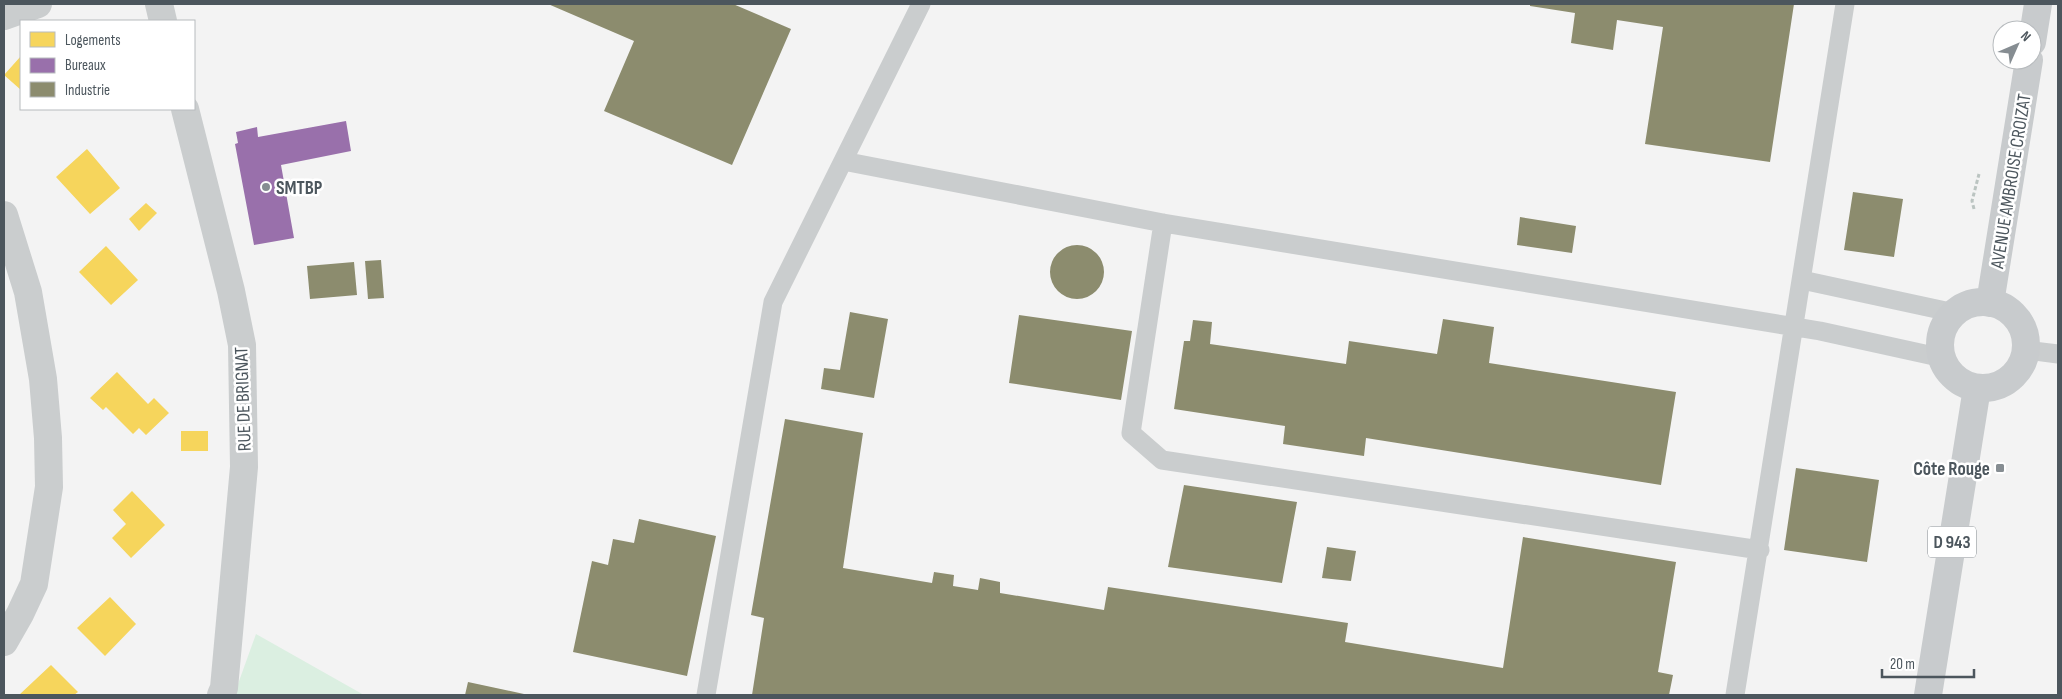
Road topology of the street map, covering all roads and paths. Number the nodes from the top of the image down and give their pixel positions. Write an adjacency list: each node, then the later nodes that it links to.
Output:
1 (38, 4): 6 (street)
2 (159, 4): 7 (street)
3 (921, 4): 11 (lane)
4 (1845, 4): 15 (lane)
5 (2038, 4): 8 (main road)
6 (4, 16)
7 (163, 20)
8 (2035, 20)
9 (2027, 70): 16 (main road, AVENUE AMBROISE CROIZAT)
10 (185, 110): 25 (street, RUE DE BRIGNAT)
11 (843, 161): 13 (lane); 26 (lane)
12 (4, 215): 14 (street)
13 (1163, 223): 18 (lane); 23 (lane)
14 (8, 243): 24 (street)
15 (1802, 280): 17 (lane); 18 (lane)
16 (1990, 303): 17 (main road); 19 (main road)
17 (1955, 313): 21 (main road)
18 (1794, 327): 21 (lane); 23 (lane)
19 (2026, 350): 20 (lane); 22 (main road)
20 (2058, 354)
21 (1943, 358): 22 (main road)
22 (1977, 388): 28 (main road, D 943)
23 (1760, 550): 27 (lane)
24 (4, 642)
25 (222, 695)
26 (706, 695)
27 (1735, 695)
28 (1928, 695)

